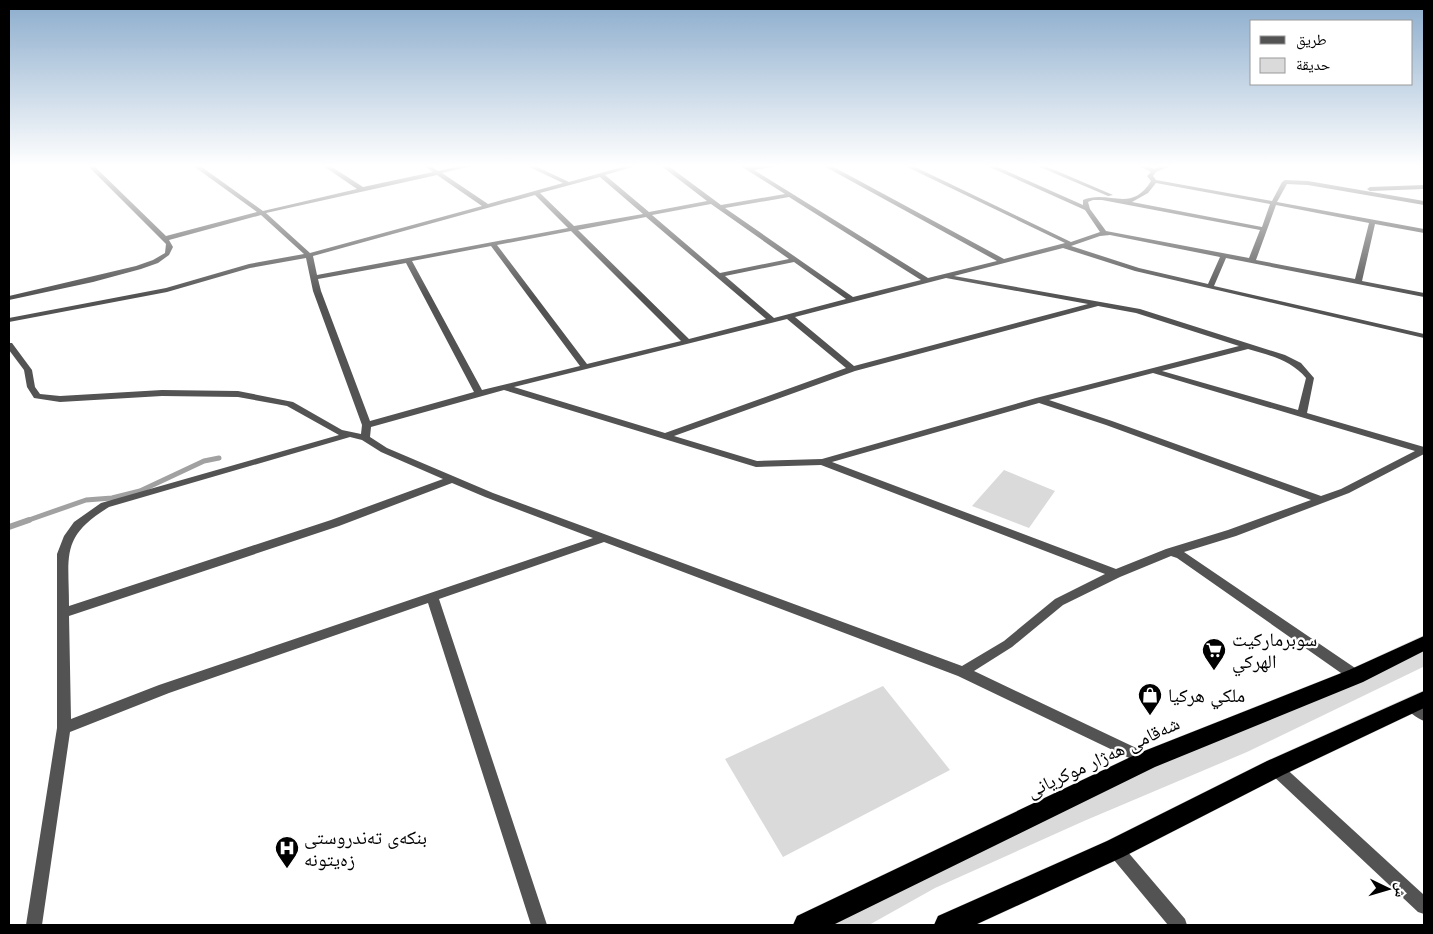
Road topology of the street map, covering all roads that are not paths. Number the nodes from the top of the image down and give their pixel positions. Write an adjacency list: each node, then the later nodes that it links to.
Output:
1 (134, 209): 23 (street)
2 (256, 209): 16 (street)
3 (277, 209): 16 (street)
4 (482, 209): 26 (street)
5 (553, 209): 19 (street)
6 (641, 209): 17 (street)
7 (677, 209): 17 (street)
8 (721, 209): 29 (street)
9 (812, 209): 35 (street)
10 (905, 209): 31 (street)
11 (994, 209): 25 (street)
12 (1087, 209): 22 (street)
13 (1158, 209): 20 (street)
14 (1272, 209): 20 (street)
15 (1305, 209): 18 (street)
16 (261, 212): 23 (street); 26 (street)
17 (648, 214): 19 (street); 32 (street)
18 (1373, 221): 21 (street); 36 (street)
19 (573, 228): 24 (street); 46 (street)
20 (1264, 230): 30 (street)
21 (1424, 231)
22 (1105, 234): 25 (street); 27 (street)
23 (164, 238): 39 (street)
24 (492, 244): 28 (street); 49 (street)
25 (1067, 245): 31 (street); 37 (street)
26 (309, 255): 34 (street); 43 (street)
27 (1224, 255): 30 (street); 37 (street)
28 (408, 260): 34 (street); 53 (street)
29 (795, 260): 32 (street); 40 (street)
30 (1252, 260): 36 (street)
31 (1003, 262): 33 (street)
32 (720, 275): 44 (street)
33 (946, 276): 35 (street); 41 (street)
34 (314, 278): 56 (street)
35 (928, 281): 40 (street)
36 (1358, 282): 38 (street)
37 (1210, 287): 45 (street)
38 (1424, 295)
39 (9, 298)
40 (852, 300): 42 (street)
41 (1098, 304): 48 (street); 50 (street)
42 (789, 316): 44 (street); 50 (street)
43 (9, 320)
44 (773, 320): 46 (street)
45 (1424, 336)
46 (687, 342): 49 (street)
47 (9, 345): 57 (street)
48 (1248, 346): 51 (street); 55 (street)
49 (585, 367): 52 (street)
50 (852, 369): 58 (street)
51 (1154, 370): 54 (street); 55 (street)
52 (504, 387): 53 (street); 58 (street)
53 (479, 393): 56 (street)
54 (1039, 400): 61 (street); 63 (street)
55 (1302, 414): 60 (street)
56 (367, 425): 59 (street)
57 (348, 435): 59 (street); 68 (street)
58 (666, 436): 61 (street)
59 (366, 438): 62 (street)
60 (1424, 450): 63 (street)
61 (822, 462): 66 (street)
62 (452, 479): 64 (street); 68 (street)
63 (1321, 500): 65 (street)
64 (604, 538): 67 (street); 70 (street)
65 (1170, 552): 66 (street); 71 (street)
66 (1116, 574): 70 (street)
67 (432, 597): 73 (street); 79 (street)
68 (64, 613): 73 (street)
69 (1424, 643): 71 (highway, شەقامی ھەژار موکریانی)
70 (963, 672): 74 (street)
71 (1356, 676): 74 (highway, شەقامی ھەژار موکریانی)
72 (1420, 706): 75 (highway)
73 (64, 728): 78 (street)
74 (1147, 760): 80 (highway, شەقامی ھەژار موکریانی)
75 (1275, 768): 76 (highway); 77 (street)
76 (1115, 849): 81 (highway); 82 (street)
77 (1424, 906)
78 (34, 925)
79 (538, 925)
80 (806, 925)
81 (948, 925)
82 (1179, 925)

